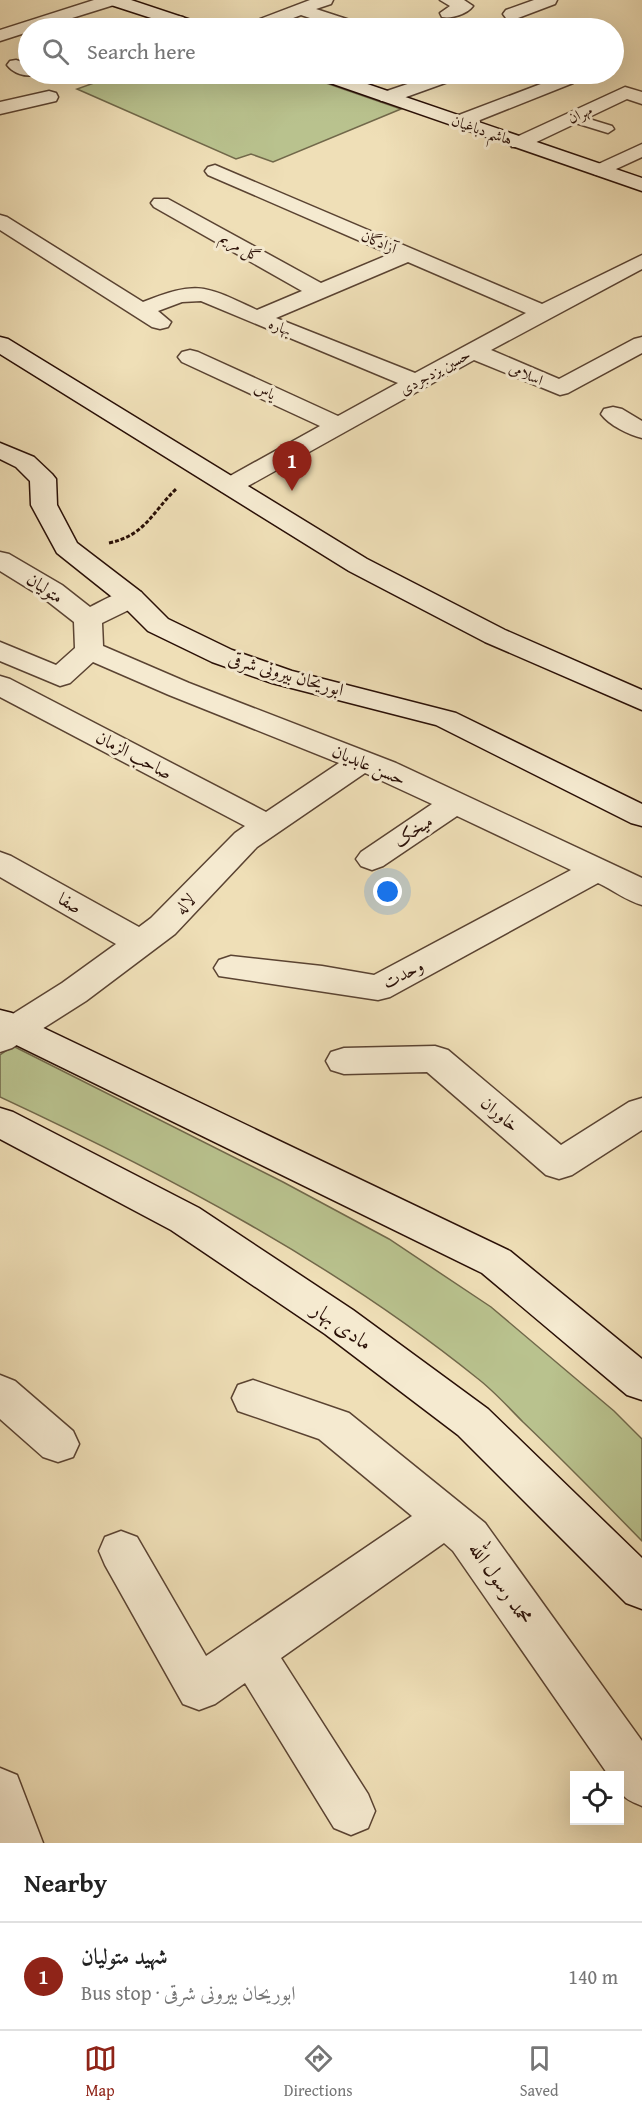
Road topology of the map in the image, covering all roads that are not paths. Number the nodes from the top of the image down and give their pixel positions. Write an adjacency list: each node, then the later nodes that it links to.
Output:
1 (113, 0): 5 (street); 6 (street)
2 (549, 0): 4 (street)
3 (306, 4): 7 (street); 8 (street)
4 (513, 15)
5 (55, 18)
6 (168, 18)
7 (275, 18)
8 (335, 18)
9 (0, 24): 10 (street)
10 (17, 30): 11 (street)
11 (0, 36)
12 (351, 84): 16 (street, هاشم دباغیان)
13 (425, 84): 16 (street)
14 (557, 84): 20 (street)
15 (49, 97): 18 (street)
16 (388, 97): 20 (street, هاشم دباغیان)
17 (642, 98): 19 (street, مهران)
18 (0, 108)
19 (573, 118): 21 (lane); 22 (street, مهران)
20 (458, 122): 22 (street, هاشم دباغیان)
21 (608, 129)
22 (519, 143): 24 (street, هاشم دباغیان)
23 (642, 150): 24 (street)
24 (601, 170): 26 (street, هاشم دباغیان)
25 (214, 171): 29 (street, آزادگان)
26 (642, 185)
27 (161, 203): 31 (street, گل مریم)
28 (0, 221): 32 (street)
29 (409, 254): 31 (street); 33 (street, آزادگان)
30 (642, 261): 33 (street, حسین یزدجردی)
31 (320, 292): 34 (street)
32 (142, 310): 34 (street, بهاره); 35 (street)
33 (543, 312): 38 (street, حسین یزدجردی)
34 (257, 318): 40 (street, بهاره)
35 (164, 325)
36 (0, 344): 45 (street)
37 (642, 344): 38 (street, اسلامی)
38 (473, 351): 40 (street, حسین یزدجردی)
39 (190, 357): 42 (street, یاس)
40 (416, 382): 42 (street, حسین یزدجردی)
41 (612, 414): 43 (street)
42 (339, 426): 45 (street, حسین یزدجردی)
43 (642, 431)
44 (0, 450): 47 (street, ابوریحان بیرونی شرقی)
45 (220, 480): 52 (street)
46 (0, 560): 48 (street, متولیان)
47 (131, 598): 48 (street); 55 (street, ابوریحان بیرونی شرقی)
48 (88, 619): 50 (street)
49 (0, 650): 50 (street)
50 (89, 650): 53 (street, حسن عابدیان)
51 (0, 685): 56 (street, صاحب الزمان)
52 (642, 701)
53 (363, 761): 54 (street, حسن عابدیان); 56 (street, لاله)
54 (455, 803): 57 (street, میخک); 59 (street, حسن عابدیان)
55 (642, 816)
56 (267, 825): 61 (street, لاله)
57 (372, 859)
58 (0, 863): 61 (street, صفا)
59 (597, 870): 60 (street, حسن عابدیان); 62 (street, وحدت)
60 (642, 894)
61 (140, 943): 63 (street, لاله)
62 (231, 968)
63 (5, 1030): 67 (street)
64 (344, 1061): 65 (street, خاوران)
65 (642, 1112)
66 (0, 1122): 73 (street, مادی بهار)
67 (642, 1383)
68 (0, 1393): 70 (street)
69 (254, 1398): 71 (street, محمد رسول الله)
70 (58, 1444)
71 (445, 1518): 74 (street); 75 (street, محمد رسول الله)
72 (121, 1551): 74 (street)
73 (642, 1588)
74 (251, 1652): 77 (street)
75 (642, 1782)
76 (0, 1792): 78 (street)
77 (351, 1811)
78 (18, 1843)

